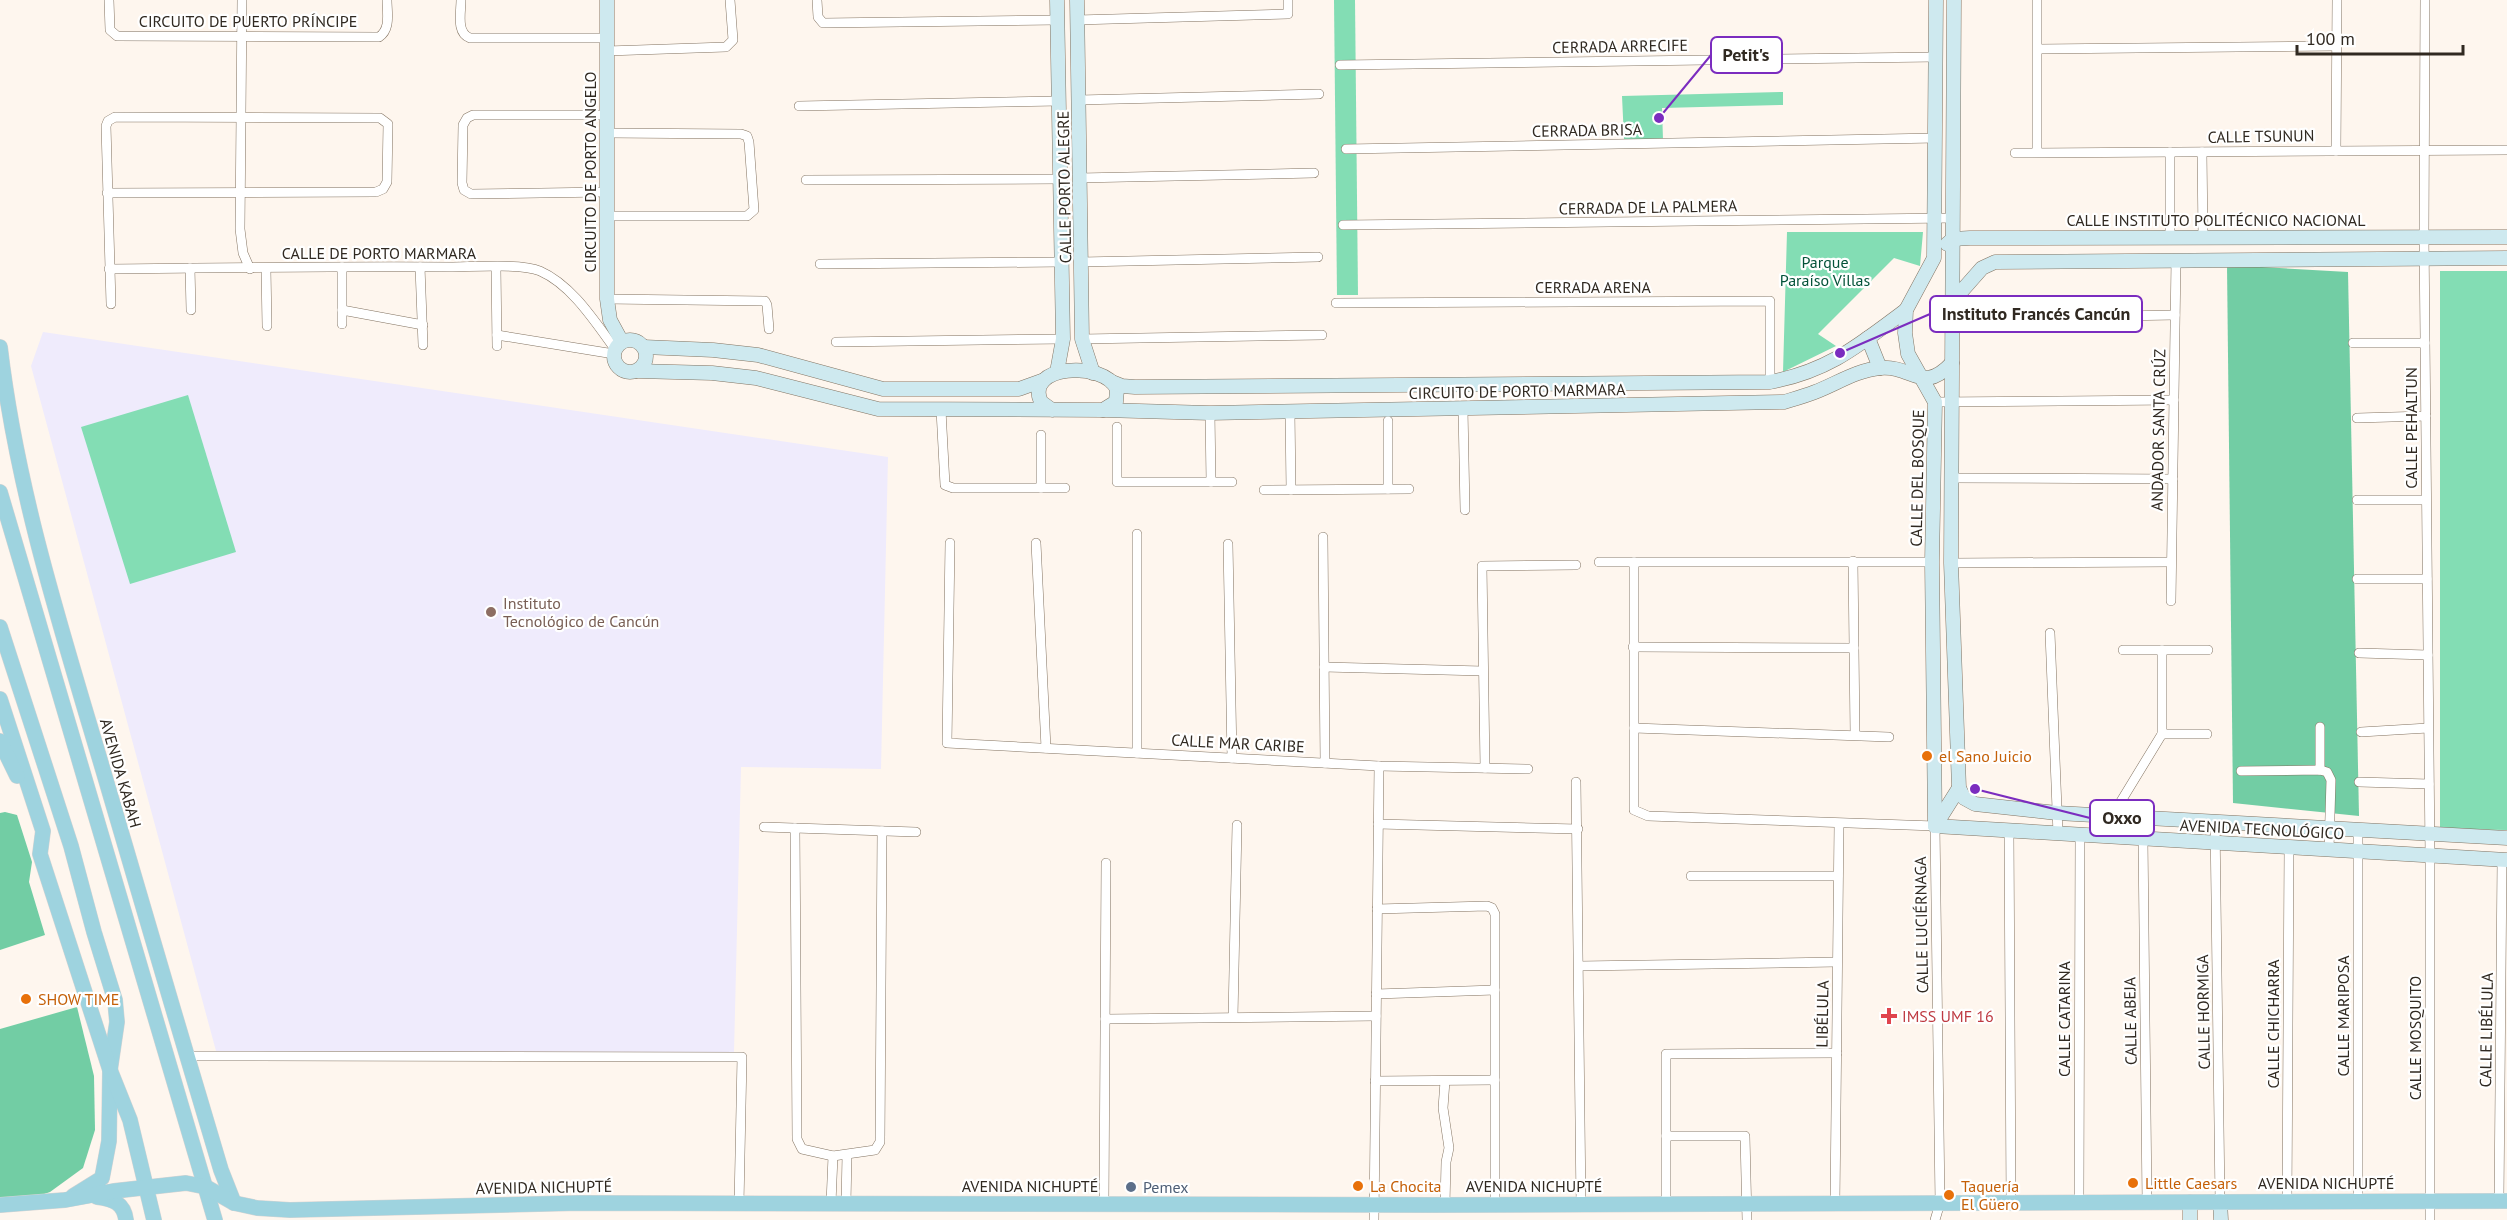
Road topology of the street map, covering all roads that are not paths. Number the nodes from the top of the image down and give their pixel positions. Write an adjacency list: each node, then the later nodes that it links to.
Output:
1 (109, 0): 18 (street, CIRCUITO DE PUERTO PRÍNCIPE)
2 (242, 0): 18 (street)
3 (387, 0): 18 (street, CIRCUITO DE PUERTO PRÍNCIPE)
4 (461, 0): 19 (street)
5 (608, 0): 19 (street, CIRCUITO DE PORTO ANGELO)
6 (730, 0): 19 (street)
7 (817, 0): 16 (street)
8 (1057, 0): 16 (street, CALLE PORTO ALEGRE)
9 (1077, 0): 17 (street, CALLE PORTO ALEGRE)
10 (1288, 0): 17 (street)
11 (1936, 0): 22 (street, CALLE DEL BOSQUE)
12 (1954, 0): 48 (street, CALLE DEL BOSQUE)
13 (2037, 0): 21 (street)
14 (2337, 0): 20 (street)
15 (2425, 0): 33 (street, CALLE PEHALTUN)
16 (1057, 20): 17 (street); 26 (street, CALLE PORTO ALEGRE)
17 (1077, 20): 25 (street, CALLE PORTO ALEGRE)
18 (240, 37): 29 (street)
19 (607, 45): 28 (street, CIRCUITO DE PORTO ANGELO)
20 (2336, 46): 21 (street); 35 (street)
21 (2038, 49): 36 (street)
22 (1936, 57): 23 (street, CERRADA ARRECIFE); 31 (street, CALLE DEL BOSQUE)
23 (1340, 65)
24 (1319, 94): 25 (street)
25 (1079, 100): 42 (street, CALLE PORTO ALEGRE)
26 (1059, 101): 27 (street); 41 (street, CALLE PORTO ALEGRE)
27 (799, 106)
28 (607, 115): 30 (street, CIRCUITO DE PORTO ANGELO); 45 (street)
29 (240, 117): 44 (street); 44 (street); 46 (street)
30 (607, 133): 45 (street, CIRCUITO DE PORTO ANGELO); 47 (street)
31 (1936, 138): 32 (street, CERRADA BRISA); 49 (street, CALLE DEL BOSQUE)
32 (1346, 149)
33 (2426, 149): 34 (street, CALLE TSUNUN); 35 (street, CALLE TSUNUN); 51 (street, CALLE PEHALTUN)
34 (2507, 150)
35 (2336, 151): 38 (street, CALLE TSUNUN)
36 (2037, 152): 37 (street, CALLE TSUNUN); 39 (street, CALLE TSUNUN)
37 (2170, 152): 38 (street, CALLE TSUNUN); 52 (street)
38 (2202, 152): 53 (street)
39 (2015, 153)
40 (1314, 172): 42 (street)
41 (1061, 178): 42 (street); 43 (street); 62 (street, CALLE PORTO ALEGRE)
42 (1079, 178): 63 (street, CALLE PORTO ALEGRE)
43 (806, 180)
44 (241, 192): 46 (street); 72 (street)
45 (606, 192): 47 (street, CIRCUITO DE PORTO ANGELO)
46 (107, 193): 71 (street)
47 (606, 216): 73 (street, CIRCUITO DE PORTO ANGELO)
48 (1953, 218): 49 (street, CERRADA DE LA PALMERA); 56 (street, CALLE DEL BOSQUE)
49 (1935, 219): 50 (street, CERRADA DE LA PALMERA); 58 (street, CALLE DEL BOSQUE)
50 (1343, 225)
51 (2424, 236): 53 (street, CALLE INSTITUTO POLITÉCNICO NACIONAL); 54 (street, CALLE INSTITUTO POLITÉCNICO NACIONAL); 60 (street, CALLE PEHALTUN)
52 (2170, 237): 53 (street, CALLE INSTITUTO POLITÉCNICO NACIONAL); 55 (street, CALLE INSTITUTO POLITÉCNICO NACIONAL)
53 (2203, 237)
54 (2507, 237)
55 (2021, 238): 56 (street, CALLE INSTITUTO POLITÉCNICO NACIONAL); 64 (street)
56 (1953, 239): 58 (street); 74 (street, CALLE DEL BOSQUE)
57 (1318, 257): 63 (street)
58 (1934, 258): 79 (street, CALLE DEL BOSQUE)
59 (2507, 258): 60 (street)
60 (2425, 259): 61 (street); 92 (street, CALLE PEHALTUN)
61 (2176, 260): 64 (street); 80 (street, ANDADOR SANTA CRÚZ)
62 (1062, 262): 63 (street); 65 (street); 89 (street, CALLE PORTO ALEGRE)
63 (1081, 262): 90 (street, CALLE PORTO ALEGRE)
64 (2021, 262): 74 (street)
65 (820, 264)
66 (342, 267): 67 (street, CALLE DE PORTO MARMARA); 70 (street, CALLE DE PORTO MARMARA); 78 (street)
67 (420, 267): 68 (street, CALLE DE PORTO MARMARA); 83 (street)
68 (496, 267): 86 (street); 98 (street, CALLE DE PORTO MARMARA)
69 (190, 268): 71 (street, CALLE DE PORTO MARMARA); 72 (street, CALLE DE PORTO MARMARA); 77 (street)
70 (266, 268): 72 (street, CALLE DE PORTO MARMARA); 84 (street)
71 (109, 269): 76 (street)
72 (250, 269)
73 (607, 298): 85 (street); 98 (street, CIRCUITO DE PORTO ANGELO)
74 (1952, 302): 81 (street, CALLE DEL BOSQUE)
75 (1336, 303): 109 (street, CERRADA ARENA)
76 (111, 304)
77 (191, 310)
78 (342, 310): 82 (street); 83 (street)
79 (1906, 310): 88 (street, CIRCUITO DE PORTO MARMARA); 106 (street, CALLE DEL BOSQUE)
80 (2175, 315): 81 (street); 110 (street, ANDADOR SANTA CRÚZ)
81 (1952, 319): 100 (street, CALLE DEL BOSQUE)
82 (342, 324)
83 (423, 325): 94 (street)
84 (267, 326)
85 (770, 329)
86 (497, 335): 95 (street); 98 (street)
87 (1322, 335): 90 (street)
88 (1868, 338): 101 (street); 109 (street, CIRCUITO DE PORTO MARMARA)
89 (1063, 339): 90 (street); 91 (street); 103 (street, CALLE PORTO ALEGRE)
90 (1082, 339): 105 (street, CALLE PORTO ALEGRE)
91 (836, 342)
92 (2425, 343): 93 (street); 119 (street, CALLE PEHALTUN)
93 (2353, 344)
94 (423, 345)
95 (497, 346)
96 (0, 347): 165 (main road, AVENIDA KABAH)
97 (644, 347): 98 (street); 99 (street); 102 (street)
98 (617, 348): 102 (street, CIRCUITO DE PORTO MARMARA)
99 (713, 350): 104 (street); 107 (street)
100 (1952, 363): 106 (street); 112 (street, CALLE DEL BOSQUE)
101 (1880, 368): 106 (street, CIRCUITO DE PORTO MARMARA); 113 (street, CIRCUITO DE PORTO MARMARA)
102 (637, 370): 104 (street, CIRCUITO DE PORTO MARMARA)
103 (1057, 372): 105 (street, CIRCUITO DE PORTO MARMARA); 107 (street)
104 (712, 373): 114 (street, CIRCUITO DE PORTO MARMARA)
105 (1093, 373): 108 (street, CIRCUITO DE PORTO MARMARA)
106 (1923, 379): 111 (street, CALLE DEL BOSQUE)
107 (1044, 380): 115 (street)
108 (1112, 382): 109 (street, CIRCUITO DE PORTO MARMARA); 116 (street)
109 (1770, 382)
110 (2174, 400): 112 (street); 125 (street, ANDADOR SANTA CRÚZ)
111 (1935, 402): 112 (street); 146 (street, CALLE DEL BOSQUE)
112 (1952, 402): 124 (street, CALLE DEL BOSQUE)
113 (1464, 409): 117 (street, CIRCUITO DE PORTO MARMARA); 137 (street)
114 (941, 410): 115 (street, CIRCUITO DE PORTO MARMARA); 128 (street)
115 (1052, 410): 116 (street, CIRCUITO DE PORTO MARMARA)
116 (1103, 410): 118 (street, CIRCUITO DE PORTO MARMARA)
117 (1290, 412): 118 (street, CIRCUITO DE PORTO MARMARA); 133 (street)
118 (1210, 413): 126 (street)
119 (2426, 416): 120 (street); 135 (street, CALLE PEHALTUN)
120 (2357, 418)
121 (1388, 421): 130 (street)
122 (1117, 427): 126 (street)
123 (1041, 435): 128 (street)
124 (1952, 478): 125 (street); 148 (street, CALLE DEL BOSQUE)
125 (2173, 479): 147 (street, ANDADOR SANTA CRÚZ)
126 (1211, 482): 127 (street)
127 (1232, 482)
128 (1041, 488): 129 (street)
129 (1065, 488)
130 (1388, 489): 131 (street); 133 (street)
131 (1409, 489)
132 (1264, 490): 133 (street)
133 (1291, 490)
134 (2357, 500): 135 (street)
135 (2426, 500): 151 (street, CALLE PEHALTUN)
136 (1, 502): 160 (main road)
137 (1464, 510)
138 (1137, 534): 177 (street)
139 (1323, 537): 163 (street)
140 (950, 543): 176 (street, CALLE MAR CARIBE)
141 (1036, 543): 176 (street)
142 (1228, 544): 178 (street)
143 (1853, 561): 145 (street); 146 (street); 156 (street)
144 (1599, 562): 145 (street)
145 (1634, 562): 155 (street)
146 (1932, 562): 195 (street, CALLE DEL BOSQUE)
147 (2171, 562): 148 (street); 152 (street, ANDADOR SANTA CRÚZ)
148 (1951, 563): 188 (street, CALLE DEL BOSQUE)
149 (1576, 564): 164 (street)
150 (2357, 579): 151 (street)
151 (2427, 579): 162 (street, CALLE PEHALTUN)
152 (2170, 601)
153 (0, 627): 230 (main road)
154 (2050, 633): 189 (street)
155 (1633, 647): 156 (street); 167 (street)
156 (1854, 648): 173 (street)
157 (2123, 650): 158 (street)
158 (2162, 650): 159 (street); 171 (street)
159 (2208, 650)
160 (46, 653): 165 (main road); 231 (main road)
161 (2359, 653): 162 (street)
162 (2428, 655): 169 (street, CALLE PEHALTUN)
163 (1324, 667): 164 (street); 179 (street)
164 (1483, 671): 181 (street)
165 (78, 690): 227 (main road, AVENIDA KABAH)
166 (0, 699): 201 (main road)
167 (1634, 728): 173 (street); 193 (street)
168 (2320, 728): 183 (street)
169 (2428, 728): 170 (street); 187 (street, CALLE PEHALTUN)
170 (2361, 732)
171 (2162, 734): 172 (street); 190 (street)
172 (2207, 734)
173 (1855, 735): 174 (street)
174 (1889, 737)
175 (0, 741): 201 (main road)
176 (1046, 748): 177 (street, CALLE MAR CARIBE)
177 (1137, 753): 178 (street, CALLE MAR CARIBE)
178 (1232, 758): 179 (street, CALLE MAR CARIBE)
179 (1325, 763): 180 (street, CALLE MAR CARIBE)
180 (1379, 765): 181 (street, CALLE MAR CARIBE); 192 (street)
181 (1485, 768): 182 (street, CALLE MAR CARIBE)
182 (1528, 769)
183 (2320, 770): 184 (street); 198 (street)
184 (2241, 771)
185 (1576, 782): 199 (street)
186 (2359, 782): 187 (street)
187 (2429, 784): 205 (street, CALLE PEHALTUN)
188 (1959, 788): 189 (street, AVENIDA TECNOLÓGICO); 195 (street)
189 (2057, 813): 190 (street, AVENIDA TECNOLÓGICO); 206 (street)
190 (2112, 816): 191 (street, AVENIDA TECNOLÓGICO)
191 (2215, 822): 198 (street, AVENIDA TECNOLÓGICO); 210 (street, CALLE HORMIGA)
192 (1378, 824): 199 (street); 219 (street)
193 (1839, 824): 195 (street); 218 (street, LIBÉLULA)
194 (1237, 825): 225 (street)
195 (1935, 826): 203 (street, AVENIDA TECNOLÓGICO); 252 (street, CALLE LUCIÉRNAGA)
196 (764, 827): 197 (street)
197 (795, 828): 202 (street); 237 (street)
198 (2330, 828): 200 (street, AVENIDA TECNOLÓGICO); 212 (street)
199 (1578, 829): 221 (street)
200 (2358, 830): 205 (street, AVENIDA TECNOLÓGICO); 213 (street, CALLE MARIPOSA)
201 (43, 831): 230 (main road)
202 (882, 831): 204 (street); 236 (street)
203 (2009, 831): 206 (street, AVENIDA TECNOLÓGICO); 253 (street)
204 (916, 832)
205 (2429, 833): 208 (street, AVENIDA TECNOLÓGICO); 214 (street, CALLE PEHALTUN)
206 (2058, 834): 207 (street, AVENIDA TECNOLÓGICO)
207 (2080, 835): 209 (street, AVENIDA TECNOLÓGICO); 254 (street, CALLE CATARINA)
208 (2507, 838)
209 (2143, 839): 210 (street, AVENIDA TECNOLÓGICO); 244 (street, CALLE ABEJA)
210 (2216, 843): 211 (street, AVENIDA TECNOLÓGICO); 246 (street, CALLE HORMIGA)
211 (2289, 847): 212 (street, AVENIDA TECNOLÓGICO); 247 (street, CALLE CHICHARRA)
212 (2329, 849): 213 (street, AVENIDA TECNOLÓGICO)
213 (2358, 851): 214 (street, AVENIDA TECNOLÓGICO); 248 (street, CALLE MARIPOSA)
214 (2430, 855): 215 (street, AVENIDA TECNOLÓGICO); 242 (street, CALLE MOSQUITO)
215 (2505, 860): 243 (street, CALLE LIBÉLULA)
216 (1106, 863): 226 (street)
217 (1691, 876): 218 (street)
218 (1838, 876): 220 (street, LIBÉLULA)
219 (1377, 909): 222 (street); 223 (street)
220 (1837, 962): 221 (street); 228 (street, LIBÉLULA)
221 (1579, 966): 259 (street)
222 (1495, 990): 223 (street); 233 (street)
223 (1376, 994): 224 (street)
224 (1376, 1016): 225 (street); 234 (street)
225 (1233, 1017): 226 (street)
226 (1105, 1019): 257 (street)
227 (180, 1030): 229 (main road, AVENIDA KABAH); 231 (main road)
228 (1837, 1053): 235 (street); 251 (street, LIBÉLULA)
229 (187, 1056): 249 (main road, AVENIDA KABAH); 255 (street)
230 (110, 1070): 238 (main road); 241 (main road)
231 (175, 1080): 239 (main road)
232 (1445, 1080): 233 (street); 234 (street); 263 (street)
233 (1495, 1080): 258 (street)
234 (1375, 1081): 264 (street)
235 (1666, 1136): 260 (street); 261 (street)
236 (848, 1155): 237 (street); 250 (street)
237 (832, 1156): 250 (street)
238 (147, 1187): 239 (main road); 240 (main road); 267 (main road)
239 (206, 1187): 249 (main road, AVENIDA NICHUPTÉ); 268 (main road)
240 (90, 1196): 241 (main road); 266 (main road)
241 (65, 1200): 262 (main road)
242 (2430, 1201): 243 (main road, AVENIDA NICHUPTÉ); 248 (main road, AVENIDA NICHUPTÉ); 274 (street, CALLE MOSQUITO)
243 (2503, 1201)
244 (2147, 1202): 245 (main road, AVENIDA NICHUPTÉ); 254 (main road, AVENIDA NICHUPTÉ)
245 (2190, 1202): 246 (main road, AVENIDA NICHUPTÉ); 272 (street)
246 (2220, 1202): 247 (main road, AVENIDA NICHUPTÉ); 273 (street)
247 (2287, 1202): 248 (main road, AVENIDA NICHUPTÉ)
248 (2358, 1202)
249 (234, 1203): 265 (main road, AVENIDA NICHUPTÉ)
250 (838, 1203): 255 (main road, AVENIDA NICHUPTÉ); 256 (main road, AVENIDA NICHUPTÉ)
251 (1835, 1203): 252 (main road, AVENIDA NICHUPTÉ); 261 (main road, AVENIDA NICHUPTÉ)
252 (1940, 1203): 253 (main road, AVENIDA NICHUPTÉ); 271 (street, CALLE LUCIÉRNAGA)
253 (2011, 1203): 254 (main road, AVENIDA NICHUPTÉ)
254 (2079, 1203)
255 (739, 1204): 265 (main road, AVENIDA NICHUPTÉ)
256 (1013, 1204): 257 (main road, AVENIDA NICHUPTÉ); 269 (main road)
257 (1104, 1204): 264 (main road, AVENIDA NICHUPTÉ)
258 (1496, 1204): 259 (main road, AVENIDA NICHUPTÉ); 263 (main road, AVENIDA NICHUPTÉ)
259 (1581, 1204): 260 (main road, AVENIDA NICHUPTÉ)
260 (1666, 1204): 261 (main road, AVENIDA NICHUPTÉ)
261 (1747, 1204): 270 (street)
262 (0, 1205)
263 (1445, 1205): 264 (main road, AVENIDA NICHUPTÉ)
264 (1373, 1212)
265 (290, 1215)
266 (126, 1220)
267 (154, 1220)
268 (215, 1220)
269 (1014, 1220)
270 (1747, 1220)
271 (1935, 1220)
272 (2190, 1220)
273 (2221, 1220)
274 (2430, 1220)

